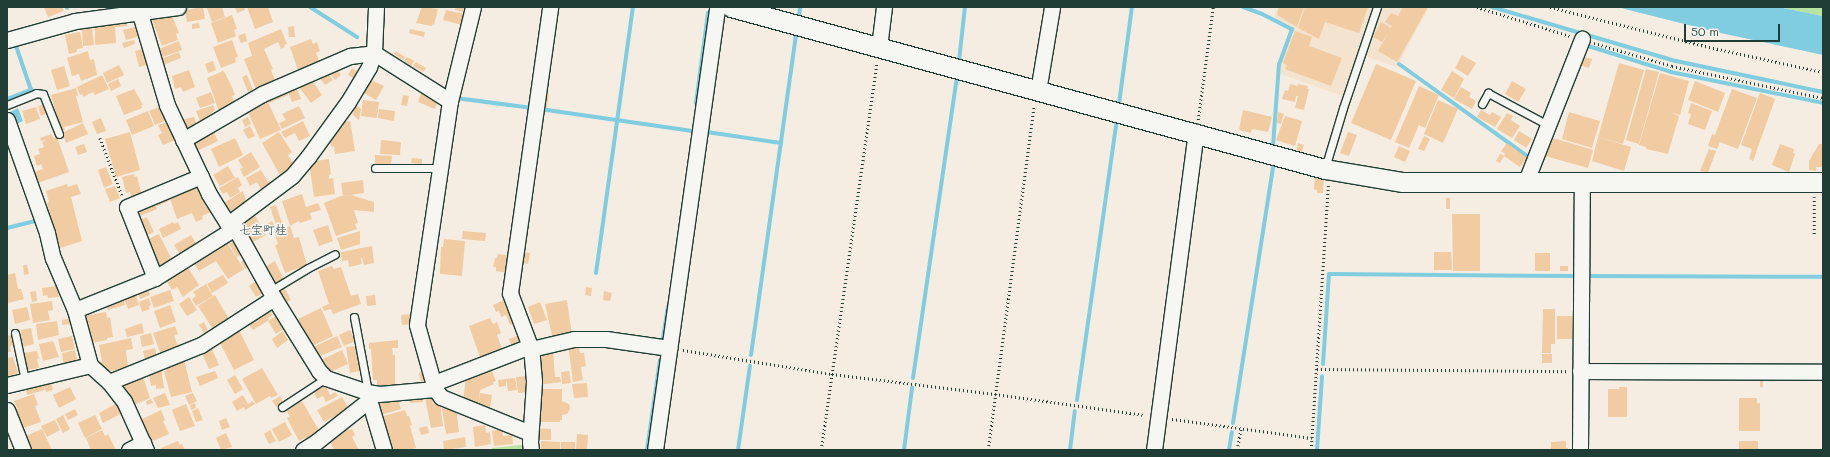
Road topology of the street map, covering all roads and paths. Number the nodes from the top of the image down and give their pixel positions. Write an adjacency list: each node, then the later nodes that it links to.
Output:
1 (178, 7): 13 (street)
2 (376, 7): 17 (street)
3 (473, 7): 21 (street)
4 (550, 7): 46 (street)
5 (717, 7): 47 (street)
6 (731, 7): 16 (street)
7 (884, 7): 16 (street)
8 (1052, 7): 19 (street)
9 (1213, 7): 26 (path)
10 (1377, 7): 32 (lane)
11 (1477, 7): 14 (path)
12 (1550, 7): 18 (path)
13 (138, 10): 15 (street); 29 (street)
14 (1582, 39): 20 (path); 25 (street)
15 (7, 40)
16 (879, 47): 19 (street); 52 (path)
17 (374, 53): 21 (street); 29 (street); 38 (street)
18 (1823, 72)
19 (1037, 91): 26 (street); 58 (path)
20 (1823, 98)
21 (450, 101): 31 (street)
22 (7, 104): 27 (lane)
23 (1482, 104): 25 (lane)
24 (7, 120): 43 (street)
25 (1548, 126): 34 (street)
26 (1196, 132): 32 (street); 62 (street)
27 (58, 134)
28 (100, 138): 37 (path)
29 (183, 140): 33 (street)
30 (375, 168): 31 (lane)
31 (440, 168): 57 (street)
32 (1327, 169): 34 (street); 49 (path)
33 (201, 176): 37 (street); 38 (street)
34 (1526, 181): 35 (street)
35 (1582, 182): 36 (street); 50 (street)
36 (1818, 182): 39 (path)
37 (127, 207): 41 (street)
38 (231, 226): 41 (street); 42 (street)
39 (1814, 234)
40 (335, 254): 42 (lane)
41 (155, 278): 43 (street)
42 (272, 294): 53 (street); 55 (street)
43 (75, 310): 48 (street)
44 (354, 317): 59 (lane)
45 (15, 333): 54 (lane)
46 (530, 347): 47 (street); 57 (street); 64 (street)
47 (669, 348): 52 (path); 72 (street)
48 (90, 365): 54 (street); 55 (street)
49 (1317, 369): 50 (path); 65 (path)
50 (1580, 371): 51 (street); 78 (street)
51 (1823, 372)
52 (832, 374): 58 (path); 73 (path)
53 (326, 378): 59 (street); 60 (lane)
54 (25, 380): 56 (street)
55 (109, 382): 66 (street)
56 (7, 385)
57 (435, 386): 59 (street); 64 (street)
58 (995, 394): 62 (path); 74 (path)
59 (368, 395): 69 (street); 70 (street)
60 (282, 407)
61 (7, 410): 67 (street)
62 (1158, 417): 63 (path); 75 (street)
63 (1241, 428): 65 (path); 76 (path)
64 (530, 433): 71 (street)
65 (1312, 438): 77 (path)
66 (144, 447): 68 (street)
67 (23, 450)
68 (129, 450)
69 (303, 450)
70 (384, 450)
71 (531, 450)
72 (655, 450)
73 (821, 450)
74 (988, 450)
75 (1154, 450)
76 (1237, 450)
77 (1311, 450)
78 (1580, 450)

